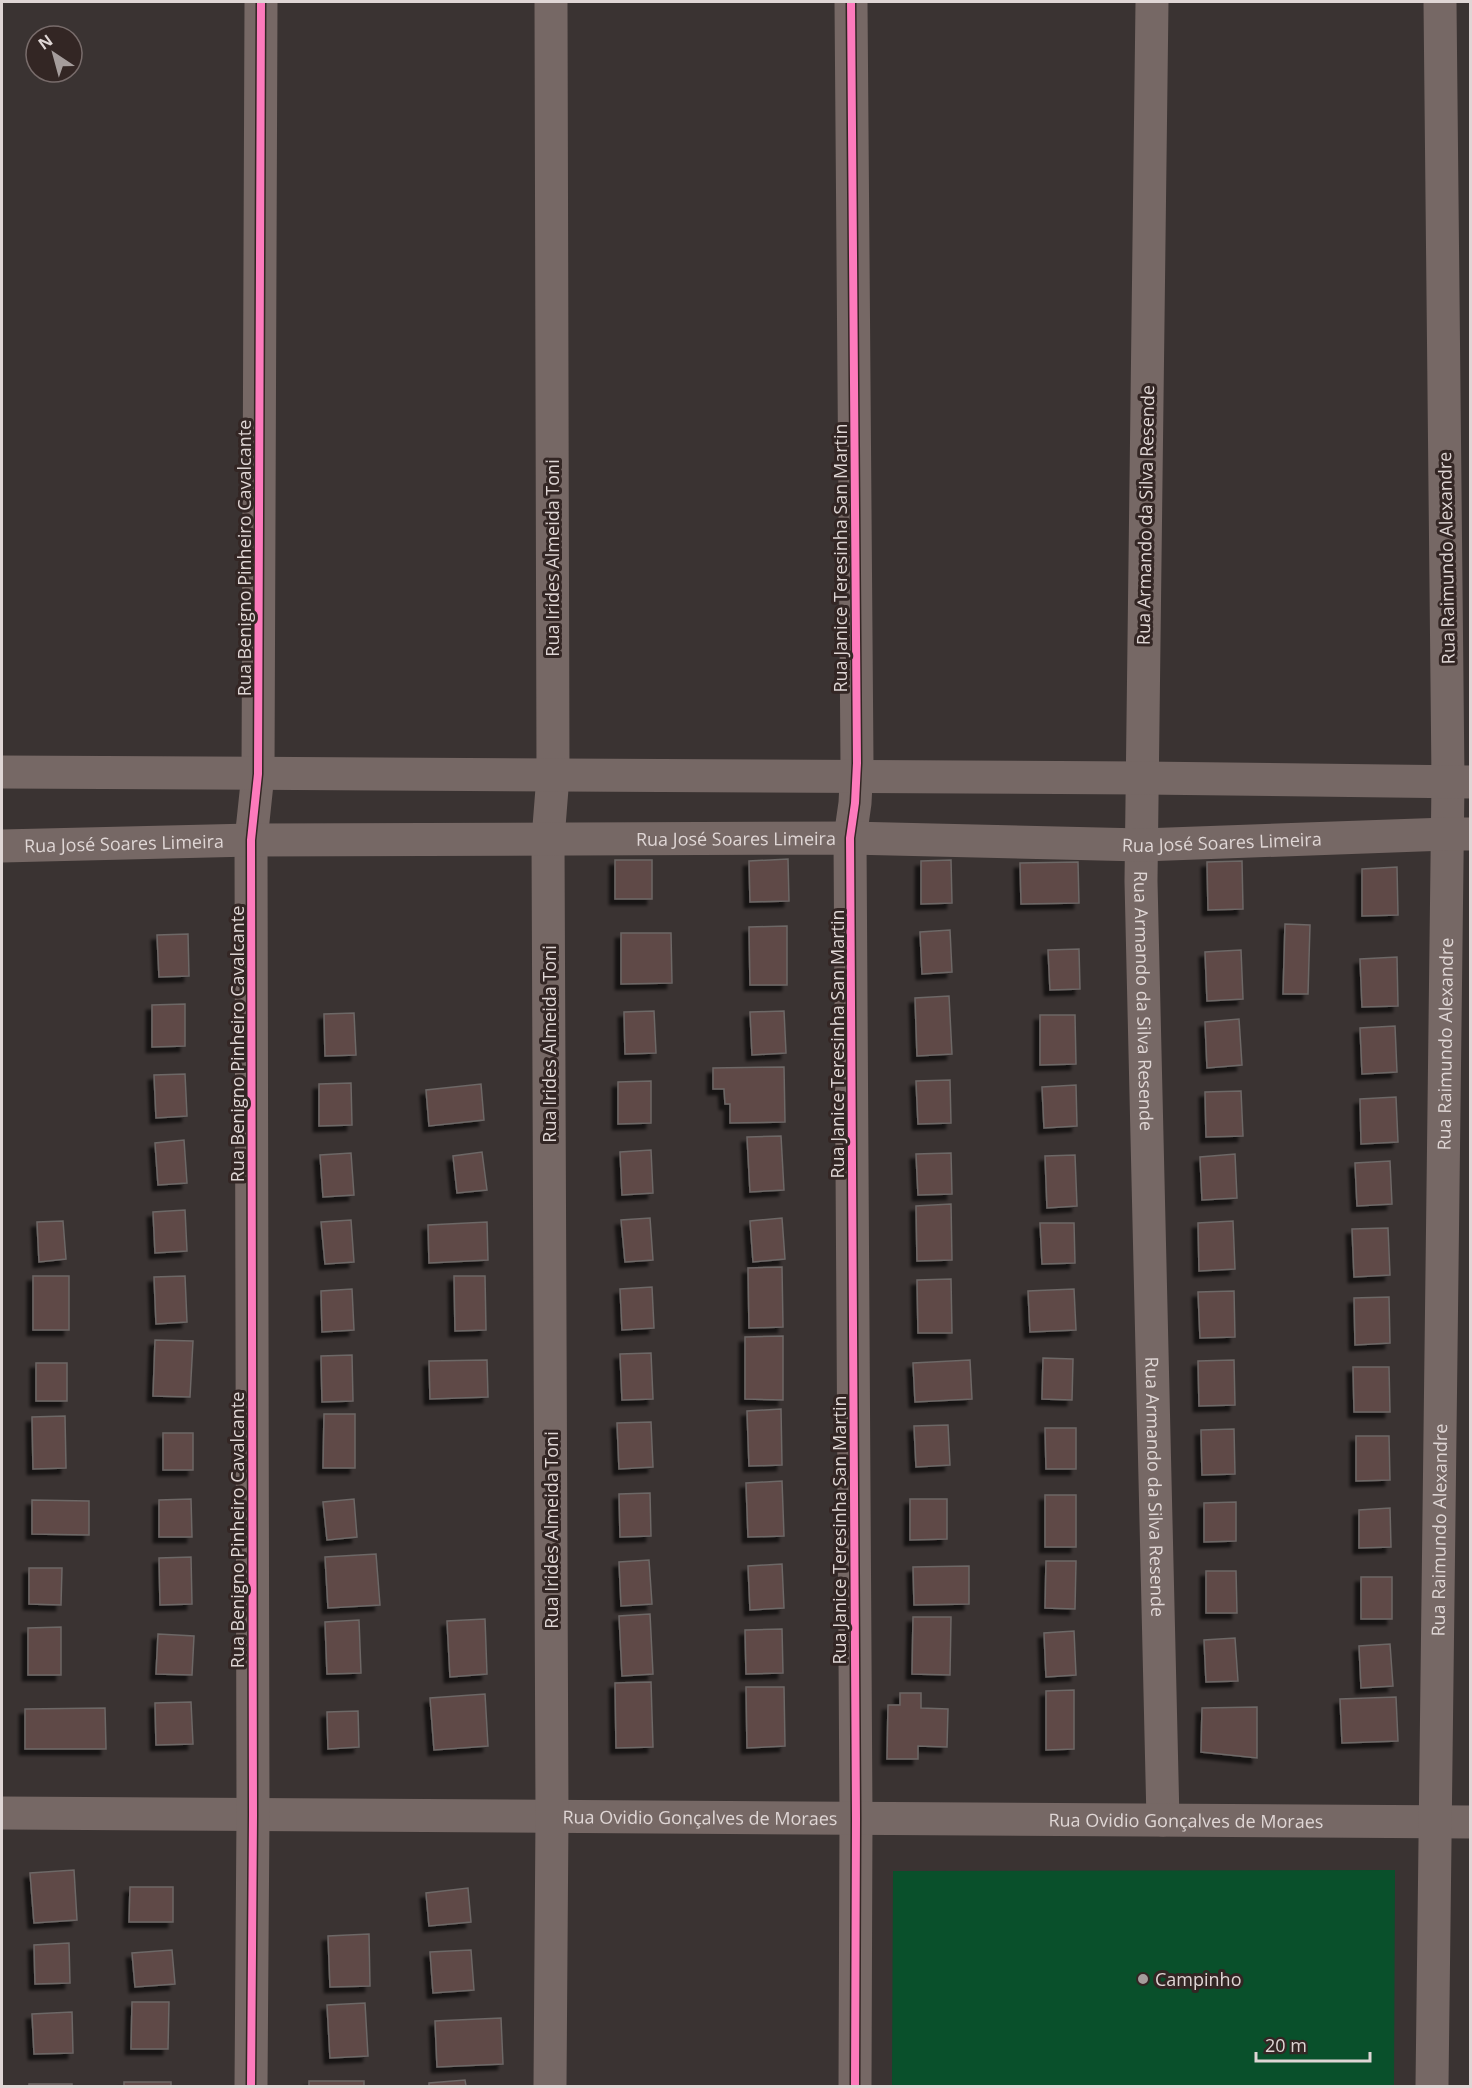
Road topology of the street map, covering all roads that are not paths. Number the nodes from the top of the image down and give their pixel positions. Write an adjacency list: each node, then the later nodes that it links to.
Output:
1 (261, 2): 7 (street, Rua Benigno Pinheiro Cavalcante)
2 (551, 2): 8 (street, Rua Irides Almeida Toni)
3 (851, 2): 9 (street, Rua Janice Teresinha San Martin)
4 (1152, 2): 10 (street, Rua Armando da Silva Resende)
5 (1440, 2): 11 (street, Rua Raimundo Alexandre)
6 (2, 772): 7 (street)
7 (258, 774): 8 (street); 15 (street, Rua Benigno Pinheiro Cavalcante)
8 (553, 776): 9 (street); 14 (street, Rua Irides Almeida Toni)
9 (857, 778): 10 (street); 13 (street, Rua Janice Teresinha San Martin)
10 (1143, 778): 11 (street); 16 (street, Rua Armando da Silva Resende)
11 (1459, 781): 12 (street, Rua Raimundo Alexandre)
12 (1459, 834): 16 (street, Rua José Soares Limeira); 23 (street, Rua Raimundo Alexandre)
13 (850, 838): 14 (street, Rua José Soares Limeira); 16 (street, Rua José Soares Limeira); 21 (street, Rua Janice Teresinha San Martin)
14 (548, 839): 15 (street, Rua José Soares Limeira); 20 (street, Rua Irides Almeida Toni)
15 (251, 840): 17 (street, Rua José Soares Limeira); 19 (street, Rua Benigno Pinheiro Cavalcante)
16 (1142, 845): 22 (street, Rua Armando da Silva Resende)
17 (2, 846)
18 (2, 1813): 19 (street, Rua Ovidio Gonçalves de Moraes)
19 (253, 1815): 20 (street, Rua Ovidio Gonçalves de Moraes); 25 (street, Rua Benigno Pinheiro Cavalcante)
20 (552, 1816): 21 (street, Rua Ovidio Gonçalves de Moraes); 26 (street, Rua Irides Almeida Toni)
21 (856, 1818): 22 (street, Rua Ovidio Gonçalves de Moraes); 27 (street, Rua Janice Teresinha San Martin)
22 (1163, 1820): 23 (street, Rua Ovidio Gonçalves de Moraes)
23 (1435, 1822): 24 (street, Rua Ovidio Gonçalves de Moraes); 28 (street, Rua Raimundo Alexandre)
24 (1470, 1822)
25 (251, 2086)
26 (550, 2086)
27 (855, 2086)
28 (1432, 2086)

